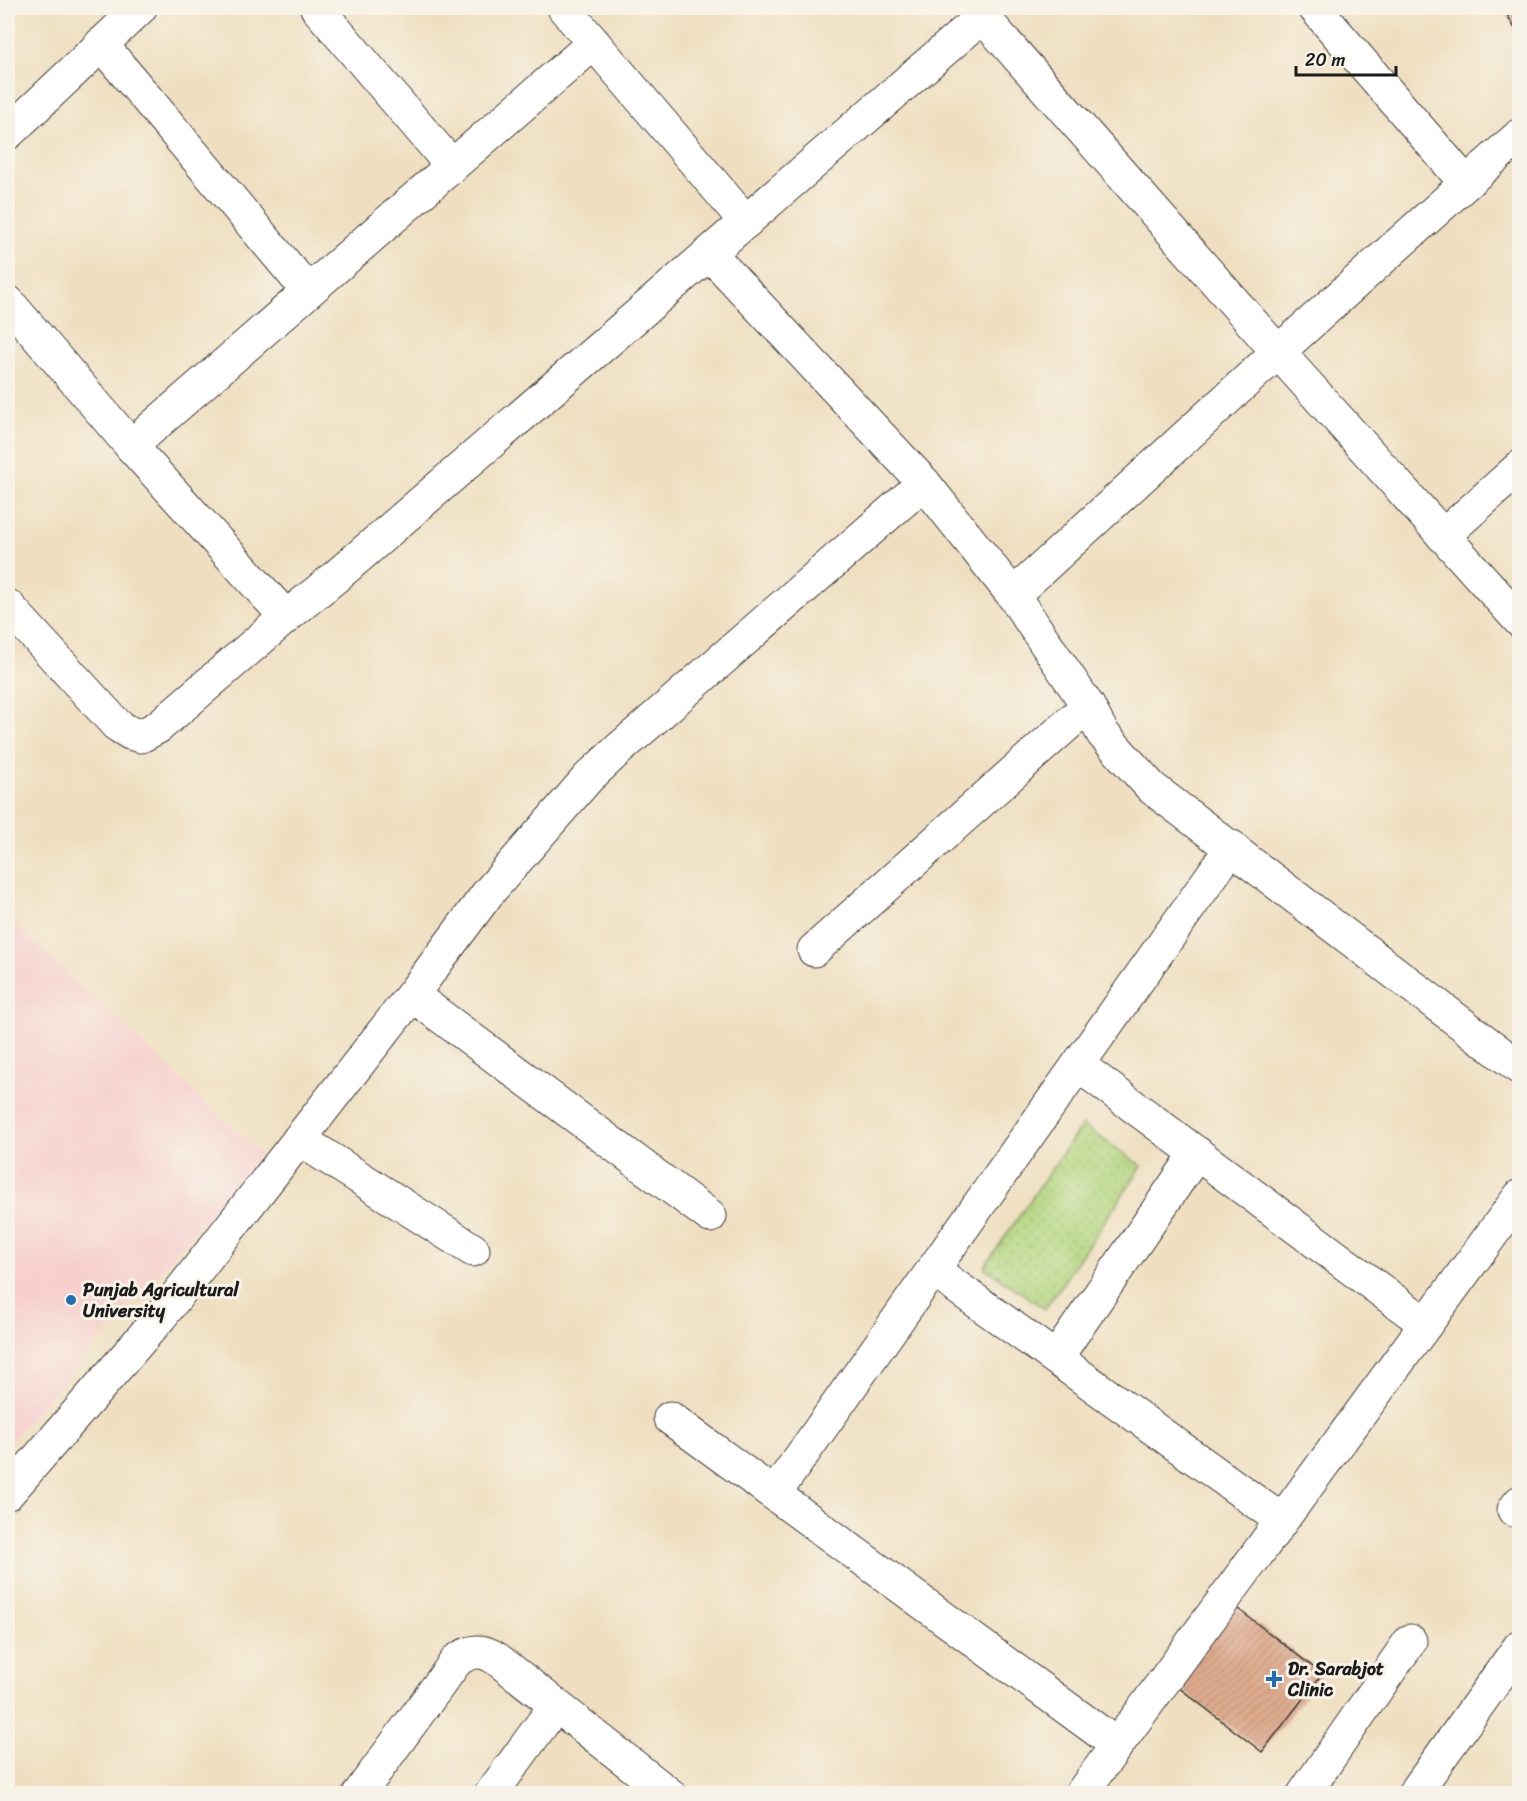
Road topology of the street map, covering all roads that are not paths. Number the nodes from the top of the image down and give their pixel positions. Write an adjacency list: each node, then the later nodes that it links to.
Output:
1 (140, 8): 7 (street)
2 (317, 8): 10 (street)
3 (564, 8): 6 (street)
4 (1316, 8): 11 (street)
5 (979, 12): 12 (street); 16 (street)
6 (594, 43): 10 (street); 12 (street)
7 (101, 45): 8 (street); 14 (street)
8 (8, 133)
9 (1520, 135): 11 (street)
10 (452, 166): 14 (street)
11 (1465, 182): 16 (street)
12 (746, 222): 13 (street)
13 (710, 254): 19 (street); 23 (street)
14 (308, 291): 17 (street)
15 (8, 302): 17 (street)
16 (1278, 351): 20 (street); 21 (street)
17 (131, 446): 23 (street)
18 (1520, 467): 20 (street)
19 (924, 483): 21 (street); 28 (street)
20 (1443, 536): 24 (street)
21 (1013, 596): 25 (street)
22 (8, 606): 23 (street)
23 (286, 617)
24 (1520, 621)
25 (1088, 706): 26 (street); 27 (street)
26 (1232, 847): 29 (street); 30 (street)
27 (814, 950)
28 (412, 995): 31 (street); 34 (street)
29 (1078, 1065): 32 (street); 36 (street)
30 (1520, 1068)
31 (299, 1139): 35 (street); 40 (street)
32 (1197, 1154): 37 (street); 38 (street)
33 (1520, 1196): 37 (street)
34 (710, 1216)
35 (472, 1250)
36 (933, 1270): 38 (street); 41 (street)
37 (1425, 1324): 42 (street)
38 (1056, 1358): 42 (street)
39 (670, 1418): 41 (street)
40 (8, 1493)
41 (775, 1493): 46 (street)
42 (1281, 1520): 46 (street)
43 (1410, 1641): 51 (street)
44 (1520, 1646): 52 (street)
45 (556, 1705): 47 (street); 48 (street); 49 (street)
46 (1116, 1744): 50 (street)
47 (359, 1794)
48 (491, 1794)
49 (669, 1794)
50 (1081, 1794)
51 (1304, 1794)
52 (1414, 1794)

